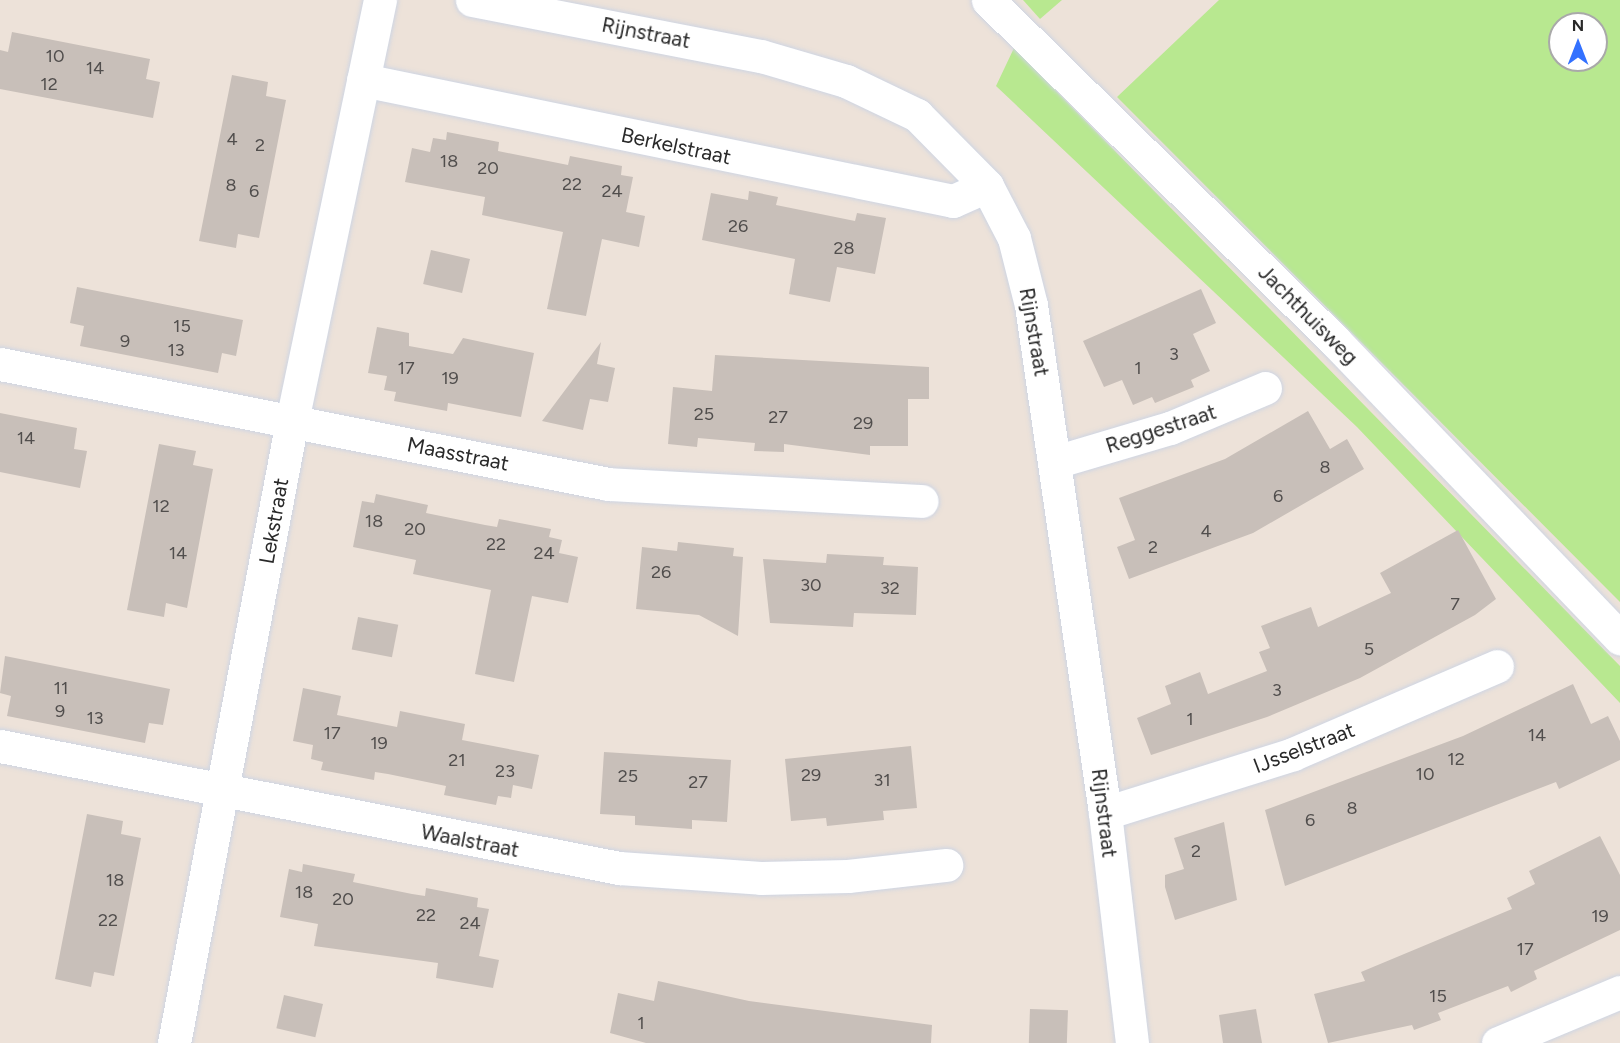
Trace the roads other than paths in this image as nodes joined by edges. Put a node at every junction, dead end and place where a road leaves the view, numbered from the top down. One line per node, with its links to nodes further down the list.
1 (380, 0): 4 (street, Lekstraat)
2 (472, 0): 5 (street, Rijnstraat)
3 (988, 0): 11 (street, Jachthuisweg)
4 (363, 80): 5 (street, Berkelstraat); 8 (street, Lekstraat)
5 (987, 186): 9 (street, Rijnstraat)
6 (0, 364): 8 (street, Maasstraat)
7 (1265, 388): 9 (street, Reggestraat)
8 (292, 421): 10 (street, Maasstraat); 14 (street, Lekstraat)
9 (1055, 462): 15 (street, Rijnstraat)
10 (922, 501)
11 (1620, 638)
12 (1497, 666): 15 (street, IJsselstraat)
13 (0, 746): 14 (street, Waalstraat)
14 (222, 792): 16 (street, Waalstraat); 18 (street, Lekstraat)
15 (1105, 813): 19 (street, Rijnstraat)
16 (946, 865)
17 (1620, 992): 20 (street)
18 (174, 1043)
19 (1132, 1043)
20 (1498, 1043)

